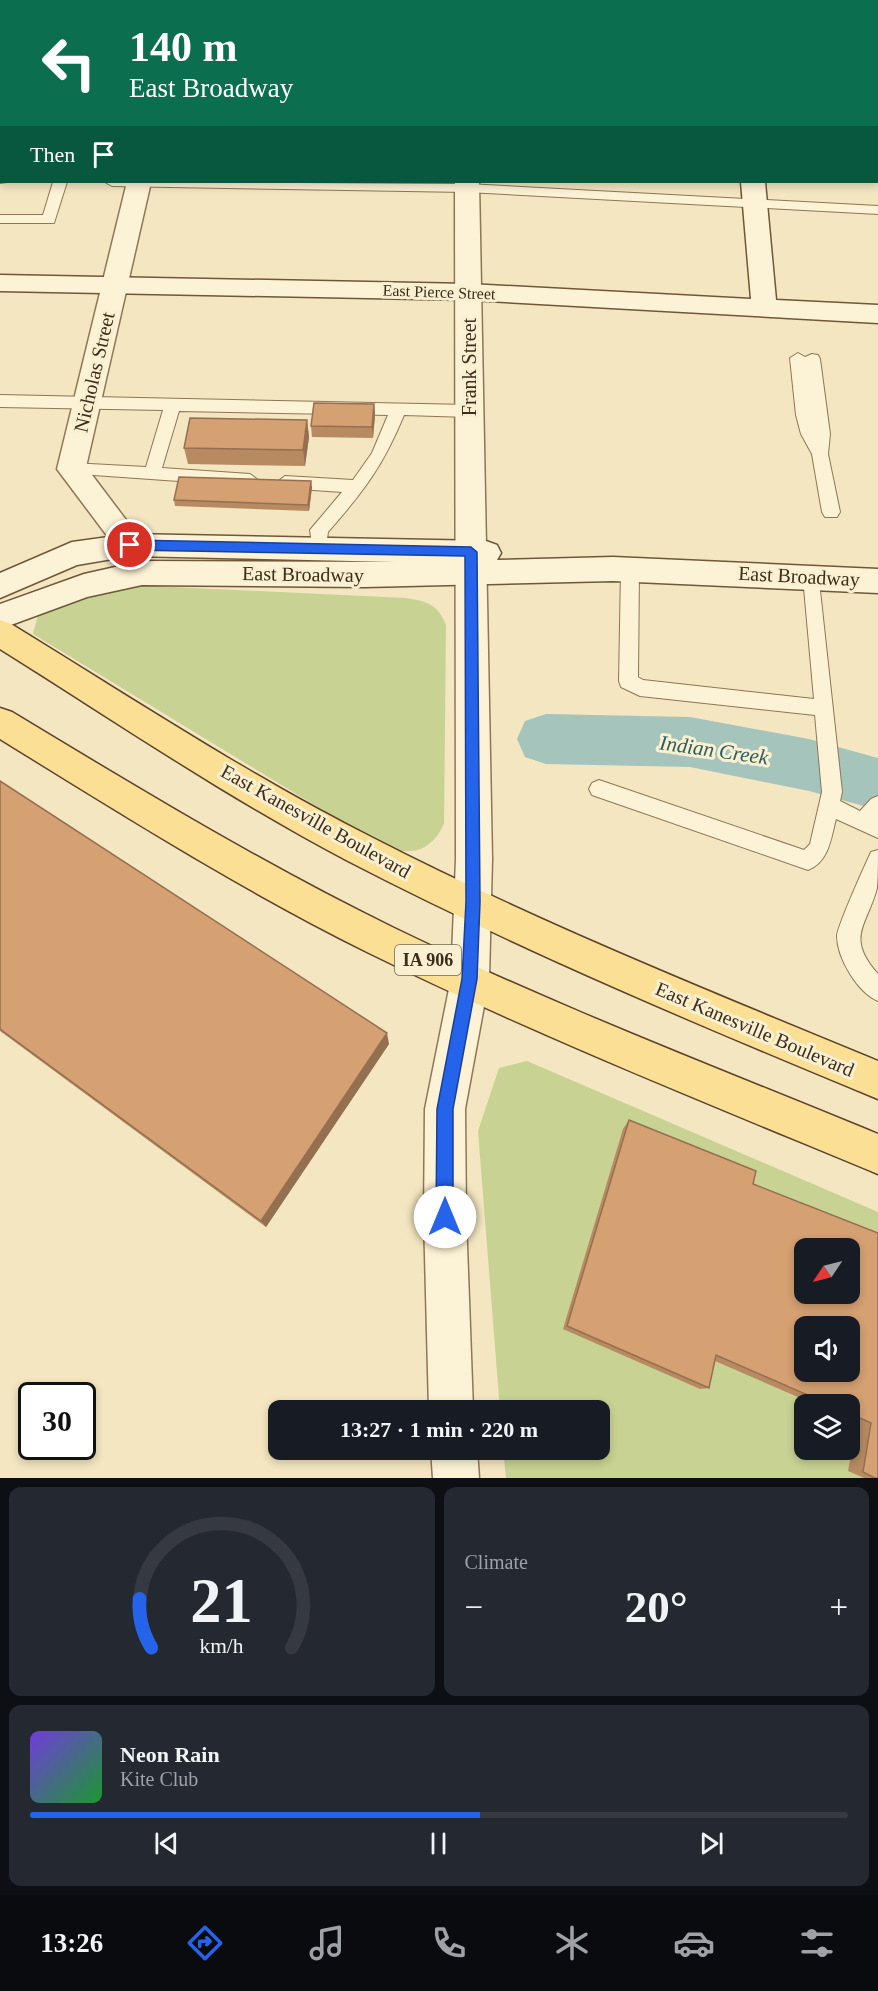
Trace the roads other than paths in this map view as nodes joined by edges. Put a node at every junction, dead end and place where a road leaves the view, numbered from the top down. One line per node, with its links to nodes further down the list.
1 (411, 0): 2 (lane)
2 (417, 0)
3 (60, 183): 9 (lane)
4 (139, 183): 11 (main road, Nicholas Street)
5 (248, 183): 6 (lane)
6 (467, 185): 7 (lane); 12 (main road, Frank Street)
7 (753, 192): 8 (lane); 13 (main road)
8 (878, 210)
9 (0, 219)
10 (0, 283): 11 (main road, East Pierce Street)
11 (114, 285): 12 (main road, East Pierce Street); 17 (main road, Nicholas Street)
12 (469, 292): 13 (main road, East Pierce Street); 20 (main road, Frank Street)
13 (764, 307): 14 (main road, East Pierce Street)
14 (878, 314)
15 (805, 359): 24 (lane)
16 (0, 401): 17 (lane)
17 (87, 402): 18 (lane); 21 (main road, Nicholas Street)
18 (173, 404): 19 (lane); 22 (lane)
19 (399, 409): 20 (lane); 23 (lane)
20 (469, 411): 27 (main road, Frank Street)
21 (71, 469): 22 (lane); 25 (main road)
22 (152, 474): 23 (lane)
23 (357, 487): 26 (lane)
24 (831, 512)
25 (130, 545): 26 (main road, East Broadway); 31 (main road, East Broadway)
26 (319, 548): 27 (main road, East Broadway)
27 (471, 563): 28 (main road, East Broadway); 32 (main road, East Broadway); 41 (main road, Frank Street)
28 (621, 569): 29 (main road, East Broadway); 34 (lane)
29 (812, 577): 30 (main road, East Broadway); 34 (lane)
30 (878, 581)
31 (0, 586)
32 (0, 616)
33 (0, 633): 41 (main road, East Kanesville Boulevard)
34 (824, 708): 37 (lane)
35 (0, 722): 42 (main road, IA 906)
36 (599, 789): 37 (lane)
37 (830, 799): 39 (lane)
38 (878, 805): 39 (lane)
39 (871, 826)
40 (878, 859): 43 (lane)
41 (473, 902): 42 (main road, Frank Street); 44 (main road, East Kanesville Boulevard)
42 (470, 979): 45 (main road, IA 906); 46 (main road, Frank Street)
43 (878, 990)
44 (878, 1080)
45 (878, 1154)
46 (451, 1400)
47 (455, 1460): 48 (main road)
48 (456, 1478)

